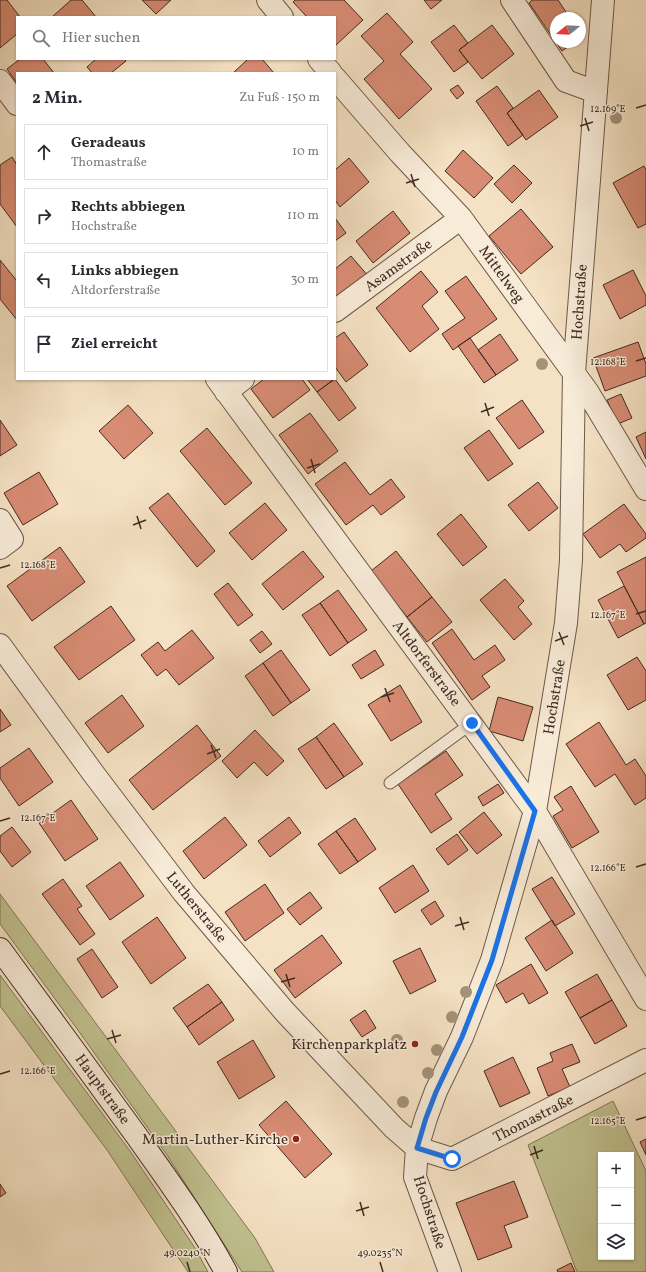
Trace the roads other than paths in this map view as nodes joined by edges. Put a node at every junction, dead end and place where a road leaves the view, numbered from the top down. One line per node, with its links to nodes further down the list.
1 (268, 0): 4 (street)
2 (512, 0): 9 (street)
3 (604, 0): 9 (street, Hochstraße)
4 (281, 16)
5 (320, 60): 6 (street)
6 (330, 72)
7 (336, 79): 11 (street, Mittelweg)
8 (0, 81): 10 (street)
9 (596, 92): 13 (street, Hochstraße)
10 (16, 103)
11 (462, 218): 12 (street, Asamstraße); 13 (street, Mittelweg)
12 (336, 310)
13 (574, 373): 16 (street, Mittelweg); 22 (street, Hochstraße)
14 (240, 380): 15 (street)
15 (222, 385): 20 (street, Altdorferstraße)
16 (646, 489)
17 (0, 520): 18 (street)
18 (0, 548)
19 (0, 645): 26 (street, Lutherstraße)
20 (472, 723): 21 (lane); 22 (street, Altdorferstraße)
21 (390, 783)
22 (535, 811): 24 (street, Altdorferstraße); 26 (street, Hochstraße)
23 (0, 949): 27 (street, Hauptstraße)
24 (646, 999)
25 (646, 1060): 26 (street, Thomastraße)
26 (417, 1148): 28 (street, Hochstraße)
27 (226, 1272)
28 (450, 1272)

